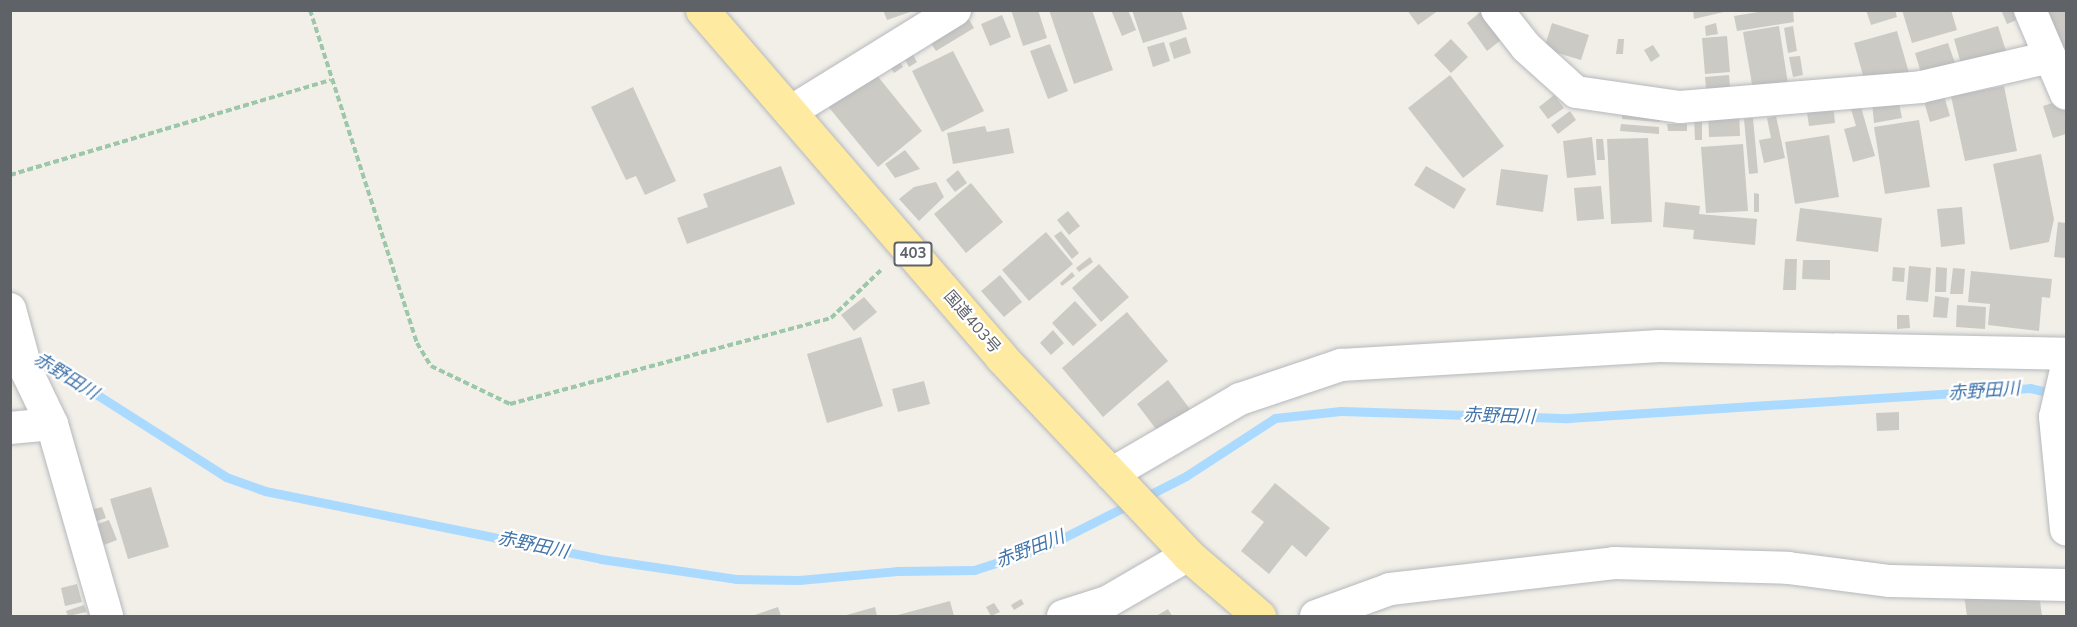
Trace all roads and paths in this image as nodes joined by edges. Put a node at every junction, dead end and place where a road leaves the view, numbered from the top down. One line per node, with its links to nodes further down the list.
1 (310, 10): 7 (path)
2 (702, 10): 9 (highway, 国道403号 / 403)
3 (955, 10): 9 (street)
4 (1497, 10): 6 (street)
5 (2030, 10): 6 (street)
6 (2050, 57): 8 (street)
7 (330, 80): 10 (path); 11 (path)
8 (2067, 94)
9 (790, 112): 16 (highway, 国道403号 / 403)
10 (10, 175)
11 (880, 270)
12 (10, 309): 14 (street)
13 (2066, 368): 16 (street); 17 (street)
14 (52, 424): 15 (street); 20 (street)
15 (10, 428)
16 (1119, 483): 18 (highway, 国道403号 / 403)
17 (2067, 529)
18 (1188, 555): 21 (street); 22 (highway, 国道403号 / 403)
19 (2067, 585): 23 (street)
20 (106, 616)
21 (1063, 616)
22 (1259, 616)
23 (1316, 616)

